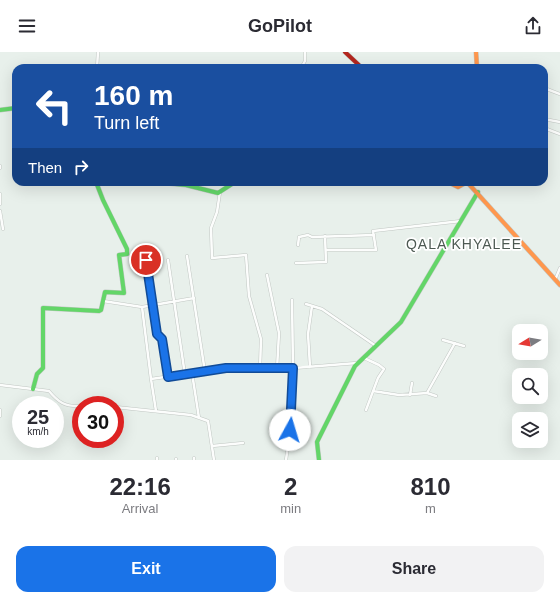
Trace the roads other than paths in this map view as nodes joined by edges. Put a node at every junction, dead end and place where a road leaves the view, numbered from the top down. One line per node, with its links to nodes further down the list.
1 (98, 52): 5 (street)
2 (305, 52): 6 (street)
3 (345, 52): 7 (street)
4 (476, 52): 8 (street)
5 (97, 64)
6 (303, 64)
7 (358, 64)
8 (477, 64)
9 (548, 90): 10 (street)
10 (560, 94)
11 (12, 108): 12 (street)
12 (0, 110)
13 (548, 120): 14 (street)
14 (560, 122)
15 (548, 130): 16 (street)
16 (560, 134)
17 (97, 186): 42 (street)
18 (190, 186): 21 (street)
19 (229, 186): 21 (street)
20 (472, 186): 22 (street)
21 (220, 192): 55 (street)
22 (478, 192): 26 (street); 38 (street)
23 (0, 194): 24 (street)
24 (0, 204)
25 (0, 211): 27 (street)
26 (460, 221): 29 (street); 50 (street)
27 (3, 229)
28 (325, 236): 29 (street); 30 (street); 31 (street)
29 (374, 236): 31 (street)
30 (298, 245)
31 (326, 250): 35 (street)
32 (188, 256): 40 (street)
33 (146, 260): 45 (street)
34 (168, 260): 43 (street)
35 (296, 263)
36 (560, 268): 38 (street)
37 (267, 275): 57 (street)
38 (555, 280): 39 (street)
39 (560, 285)
40 (194, 298): 43 (street); 58 (street)
41 (292, 300): 56 (street)
42 (103, 301): 47 (street); 65 (street)
43 (173, 302): 45 (street); 60 (street)
44 (306, 304): 46 (street)
45 (152, 305): 47 (street); 61 (street)
46 (312, 306): 50 (street); 54 (street)
47 (142, 307): 62 (street)
48 (443, 340): 49 (street)
49 (455, 344): 51 (street); 67 (street)
50 (376, 346): 52 (street)
51 (464, 346)
52 (363, 358): 53 (street); 66 (street)
53 (358, 363): 54 (street); 81 (street)
54 (310, 367): 56 (street)
55 (260, 368): 57 (street); 58 (street)
56 (293, 368): 57 (street); 80 (street)
57 (277, 369)
58 (204, 372): 59 (street)
59 (192, 373): 60 (street); 76 (street)
60 (185, 375): 61 (street)
61 (168, 377): 62 (street)
62 (151, 379): 74 (street)
63 (412, 383): 68 (street)
64 (0, 385): 65 (street)
65 (33, 389): 70 (street)
66 (373, 391): 68 (street); 73 (street)
67 (427, 393): 68 (street); 69 (street)
68 (410, 394)
69 (436, 396)
70 (72, 406)
71 (124, 408): 74 (street)
72 (0, 410): 75 (street)
73 (366, 410)
74 (156, 411): 76 (street)
75 (0, 416)
76 (199, 418): 78 (street)
77 (243, 443): 78 (street)
78 (212, 446): 79 (street)
79 (214, 460)
80 (286, 460)
81 (319, 460)

